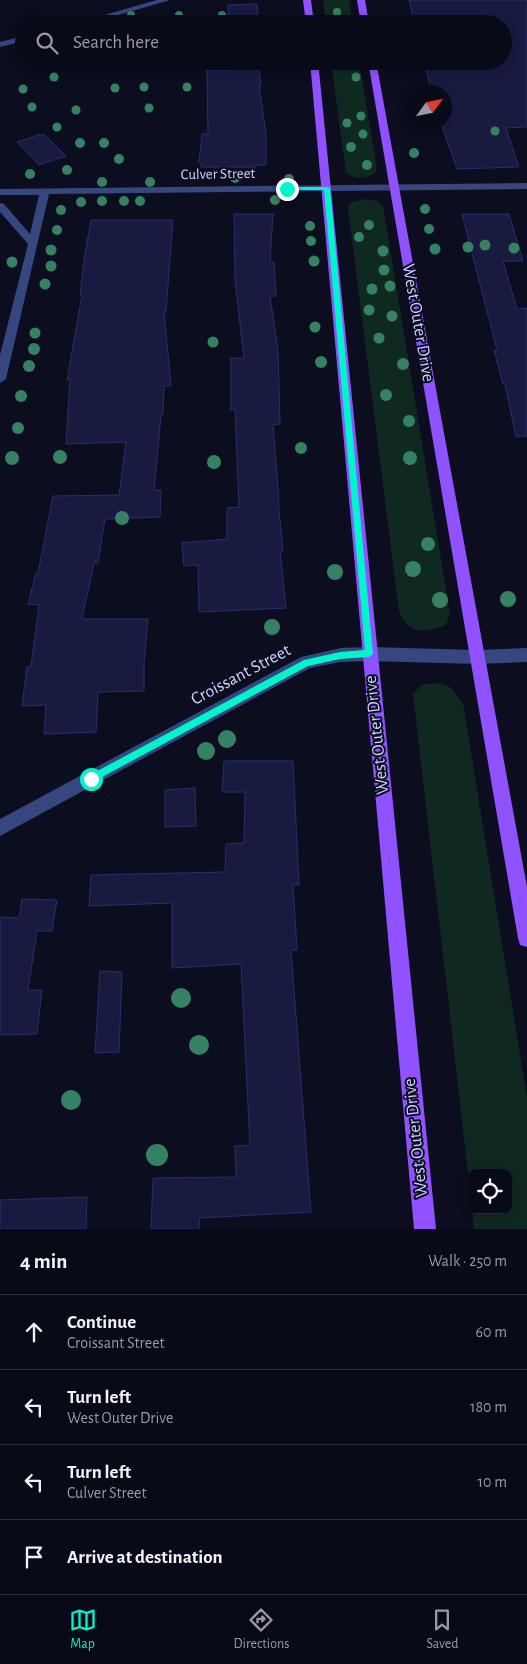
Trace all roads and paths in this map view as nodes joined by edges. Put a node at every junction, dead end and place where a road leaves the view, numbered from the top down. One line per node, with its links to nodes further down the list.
1 (166, 0): 4 (street)
2 (308, 0): 5 (main road)
3 (361, 0): 6 (main road)
4 (110, 15)
5 (309, 15)
6 (364, 15)
7 (15, 41): 8 (street)
8 (0, 45)
9 (315, 70): 13 (main road, West Outer Drive)
10 (374, 70): 12 (main road, West Outer Drive)
11 (527, 186): 12 (street, Culver Street)
12 (394, 187): 13 (street, Culver Street); 21 (main road, West Outer Drive)
13 (327, 188): 15 (street, Culver Street); 19 (main road, West Outer Drive)
14 (0, 192): 15 (street, Culver Street)
15 (45, 192): 17 (street)
16 (0, 206): 17 (street)
17 (33, 244): 18 (street)
18 (0, 378)
19 (369, 654): 21 (street, Croissant Street); 22 (street, Croissant Street); 24 (main road, West Outer Drive)
20 (527, 655): 21 (street, Croissant Street)
21 (477, 657): 23 (main road, West Outer Drive)
22 (0, 828)
23 (527, 938)
24 (425, 1229)

